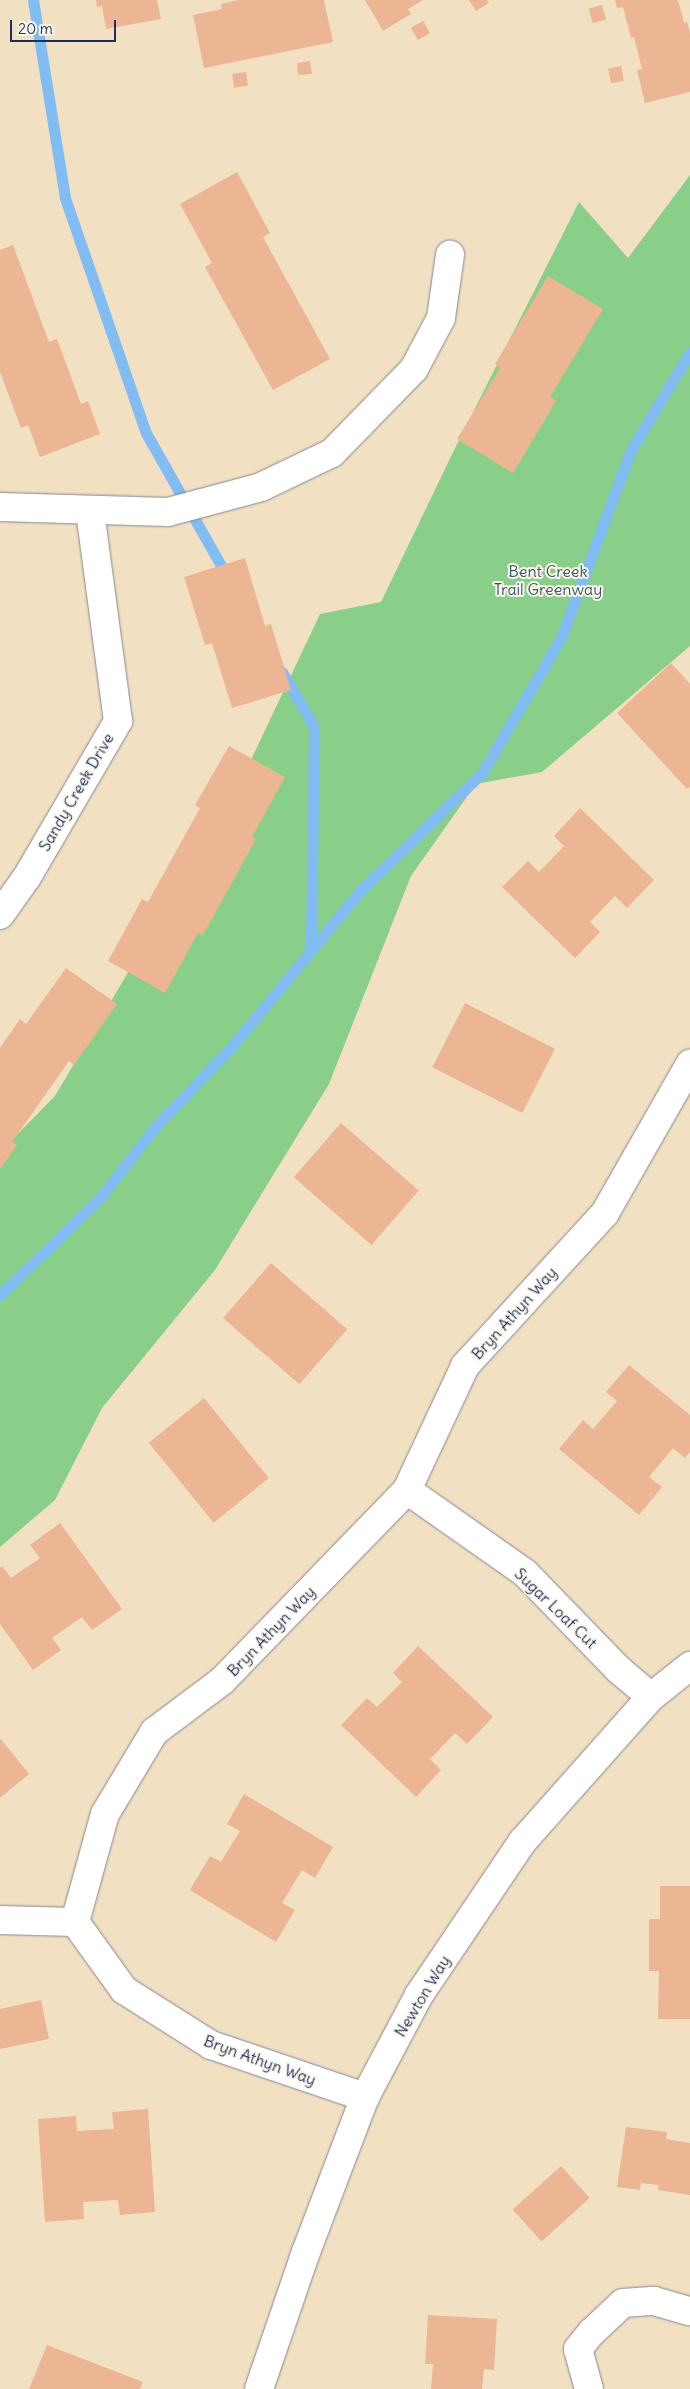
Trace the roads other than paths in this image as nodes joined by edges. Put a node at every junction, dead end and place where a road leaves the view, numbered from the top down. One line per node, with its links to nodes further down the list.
1 (450, 255): 3 (street)
2 (0, 507): 3 (street)
3 (90, 511): 4 (street, Sandy Creek Drive)
4 (0, 915)
5 (690, 1064): 6 (street, Bryn Athyn Way)
6 (407, 1490): 8 (street, Sugar Loaf Cut); 10 (street, Bryn Athyn Way)
7 (690, 1666): 8 (street, Newton Way)
8 (651, 1696): 11 (street, Newton Way)
9 (0, 1920): 10 (street)
10 (75, 1922): 11 (street, Bryn Athyn Way)
11 (365, 2097): 13 (street, Newton Way)
12 (690, 2311): 14 (street)
13 (259, 2389)
14 (589, 2389)

